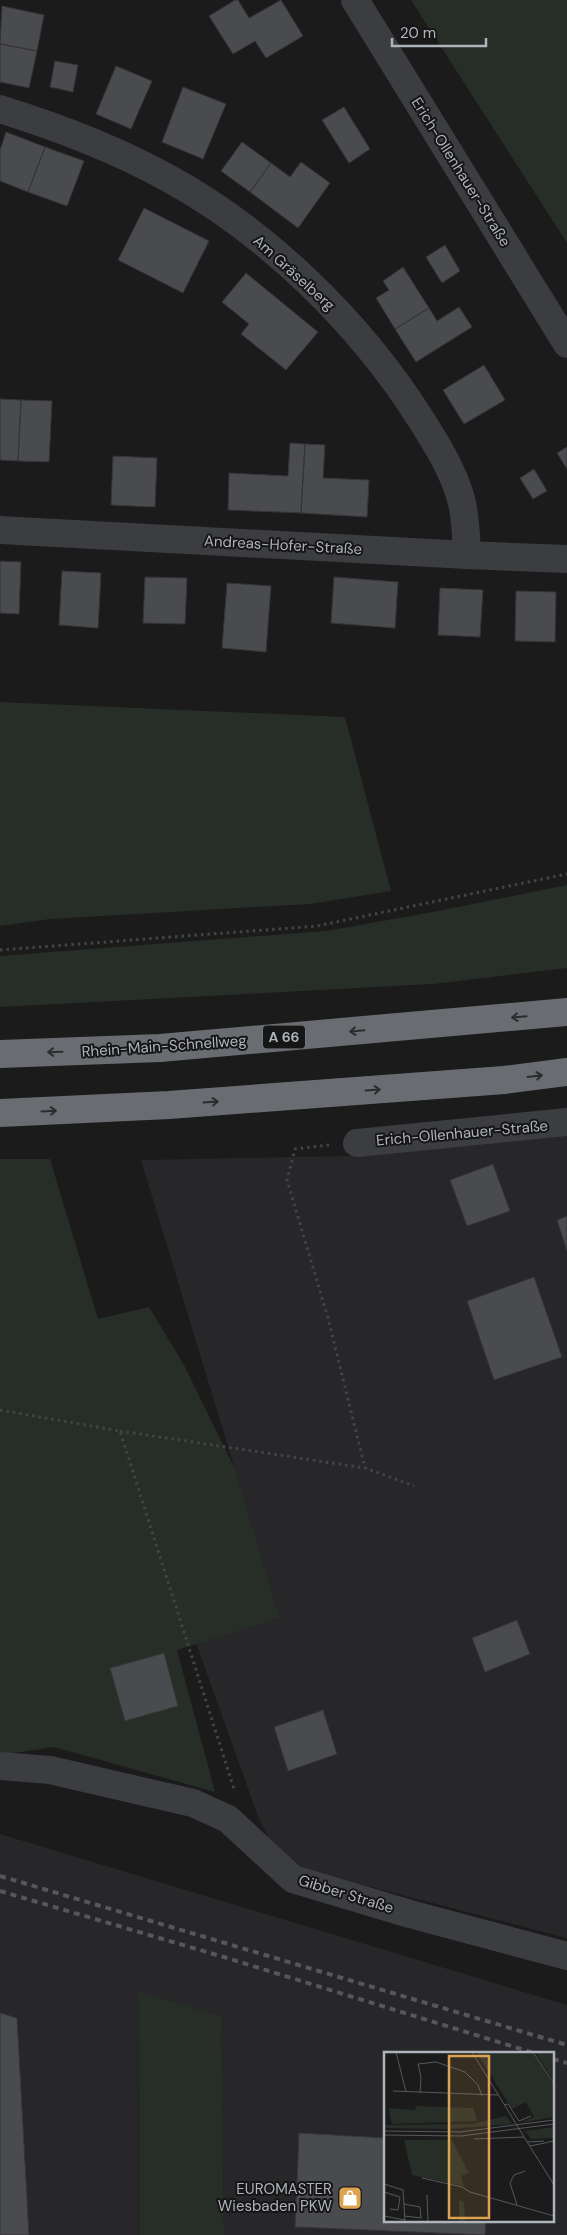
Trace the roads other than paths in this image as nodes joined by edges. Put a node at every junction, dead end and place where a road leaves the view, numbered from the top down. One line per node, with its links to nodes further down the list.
1 (355, 0): 3 (street, Erich-Ollenhauer-Straße)
2 (0, 108): 5 (street, Am Gräselberg)
3 (567, 344)
4 (0, 530): 5 (street, Andreas-Hofer-Straße)
5 (467, 555): 6 (street, Andreas-Hofer-Straße)
6 (567, 558)
7 (567, 1012): 8 (highway, Rhein-Main-Schnellweg / A 66, one-way to 8)
8 (0, 1054)
9 (567, 1072): 10 (highway, one-way to 9)
10 (0, 1113)
11 (567, 1122): 12 (street, Erich-Ollenhauer-Straße)
12 (357, 1143)
13 (0, 1766): 14 (street, Gibber Straße)
14 (567, 1956)

